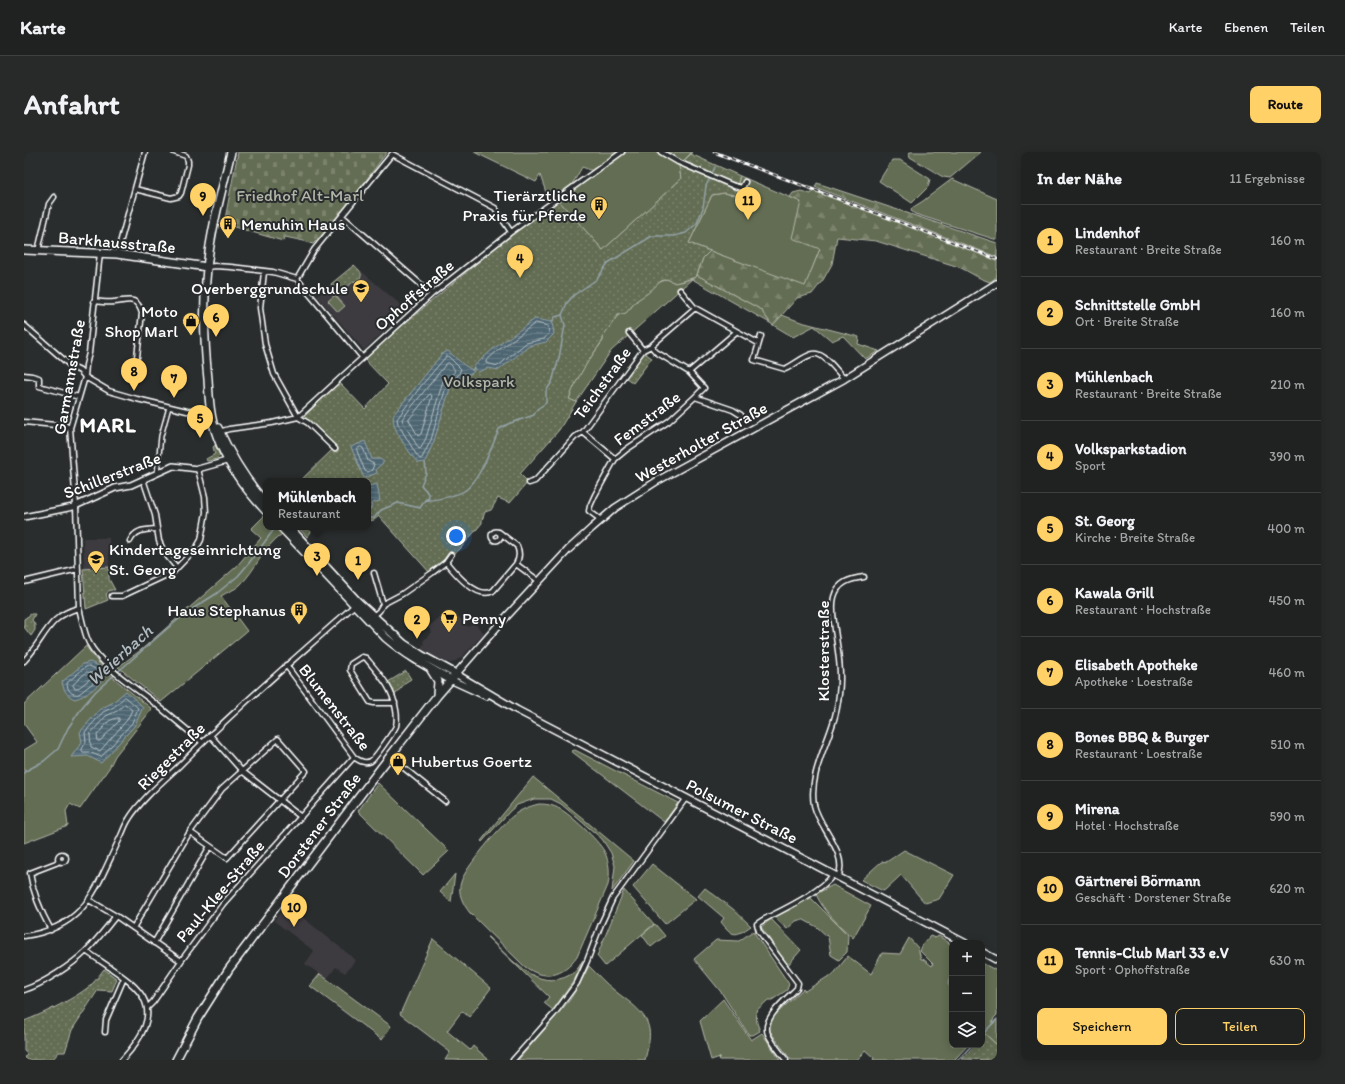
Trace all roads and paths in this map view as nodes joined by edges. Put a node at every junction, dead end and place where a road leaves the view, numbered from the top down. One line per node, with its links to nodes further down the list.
1 (145, 152): 7 (street)
2 (174, 152): 7 (street)
3 (231, 152): 15 (main road)
4 (622, 152): 10 (street, Ophoffstraße)
5 (661, 152): 6 (street)
6 (745, 182)
7 (135, 189): 14 (street)
8 (54, 197): 12 (street)
9 (342, 216): 10 (street); 17 (street); 20 (street)
10 (511, 232): 20 (street, Ophoffstraße)
11 (24, 250): 12 (main road, Barkhausstraße)
12 (38, 251): 13 (main road, Barkhausstraße)
13 (100, 253): 14 (main road, Barkhausstraße); 21 (street, Garmannstraße)
14 (117, 254): 15 (main road, Barkhausstraße)
15 (207, 267): 16 (street); 39 (main road)
16 (264, 272): 17 (street); 41 (street)
17 (298, 279): 31 (street)
18 (997, 282): 35 (main road, Westerholter Straße)
19 (680, 290): 22 (street)
20 (432, 294): 31 (street, Ophoffstraße)
21 (94, 301): 30 (street); 34 (street, Garmannstraße)
22 (695, 308): 24 (street); 28 (street, Teichstraße)
23 (24, 325): 34 (street)
24 (736, 332): 27 (street); 32 (street)
25 (629, 333): 29 (street, Teichstraße)
26 (761, 336): 27 (street)
27 (758, 343): 35 (street)
28 (651, 346): 29 (street, Teichstraße); 32 (street)
29 (643, 350): 44 (street, Teichstraße)
30 (137, 357)
31 (362, 357): 41 (street, Ophoffstraße)
32 (690, 372): 37 (street, Femstraße)
33 (24, 375): 36 (street)
34 (85, 377): 36 (street, Garmannstraße); 38 (street)
35 (844, 379): 57 (main road, Westerholter Straße)
36 (79, 397): 43 (street, Garmannstraße)
37 (695, 397): 40 (street, Femstraße); 47 (street, Femstraße)
38 (169, 407): 39 (street); 50 (street)
39 (212, 414): 45 (main road)
40 (741, 415)
41 (298, 417): 45 (street); 46 (street)
42 (24, 422): 43 (street)
43 (70, 428): 54 (street, Garmannstraße)
44 (583, 432): 47 (street, Teichstraße); 52 (street, Teichstraße)
45 (218, 433): 48 (main road)
46 (334, 449)
47 (615, 459): 57 (street, Femstraße)
48 (230, 460): 49 (street, Schillerstraße); 53 (main road); 55 (main road)
49 (198, 469): 50 (street, Schillerstraße); 66 (street)
50 (157, 474): 51 (street, Schillerstraße)
51 (143, 480): 54 (street, Schillerstraße); 58 (street)
52 (529, 484)
53 (263, 500)
54 (76, 506): 56 (street, Schillerstraße); 67 (street, Garmannstraße)
55 (263, 508)
56 (24, 517)
57 (601, 520): 70 (main road, Westerholter Straße)
58 (157, 528): 62 (street); 66 (street)
59 (284, 530): 73 (main road)
60 (292, 530): 73 (main road)
61 (499, 532): 65 (street)
62 (130, 541)
63 (451, 555): 64 (street)
64 (446, 562): 65 (street); 74 (street)
65 (516, 564): 70 (street)
66 (177, 568): 72 (street)
67 (78, 570): 71 (street); 75 (street, Garmannstraße)
68 (374, 574): 74 (street)
69 (864, 577): 95 (street, Klosterstraße)
70 (539, 581): 80 (main road, Westerholter Straße)
71 (24, 582)
72 (112, 596)
73 (357, 603): 76 (main road); 78 (street, Riegestraße)
74 (383, 604): 76 (street)
75 (80, 608): 77 (street); 84 (street, Garmannstraße)
76 (371, 618): 79 (main road); 80 (main road)
77 (24, 661)
78 (286, 665): 83 (street, Riegestraße); 86 (street, Blumenstraße)
79 (429, 668): 80 (main road); 81 (main road)
80 (453, 677): 81 (main road, Dorstener Straße); 88 (main road, Polsumer Straße)
81 (437, 696): 85 (main road, Dorstener Straße)
82 (395, 703): 82 (street, Blumenstraße); 86 (street, Blumenstraße)
83 (210, 735): 84 (street, Riegestraße); 87 (street)
84 (202, 742): 96 (street, Riegestraße)
85 (389, 756): 90 (street); 112 (main road, Dorstener Straße)
86 (354, 757): 91 (street, Paul-Klee-Straße)
87 (242, 770): 89 (street); 89 (street); 92 (street)
88 (686, 798): 95 (main road, Polsumer Straße); 113 (street)
89 (278, 800): 91 (street); 93 (street)
90 (445, 801)
91 (301, 817): 106 (street, Paul-Klee-Straße)
92 (190, 832): 93 (street); 98 (street)
93 (210, 846): 102 (street)
94 (59, 861): 99 (street)
95 (836, 876): 101 (main road, Polsumer Straße); 114 (street)
96 (89, 900): 97 (street, Paul-Klee-Straße); 99 (street, Riegestraße)
97 (116, 916): 98 (street, Paul-Klee-Straße); 103 (street)
98 (133, 928): 102 (street, Paul-Klee-Straße)
99 (51, 930): 100 (street, Riegestraße)
100 (24, 936)
101 (958, 940)
102 (154, 943): 106 (street, Paul-Klee-Straße)
103 (86, 951): 107 (street); 108 (street)
104 (985, 954): 105 (main road)
105 (997, 960)
106 (180, 961): 109 (street)
107 (124, 978): 109 (street); 110 (street)
108 (24, 990)
109 (147, 1008): 111 (street)
110 (105, 1032)
111 (122, 1060)
112 (176, 1060)
113 (514, 1060)
114 (786, 1060)

